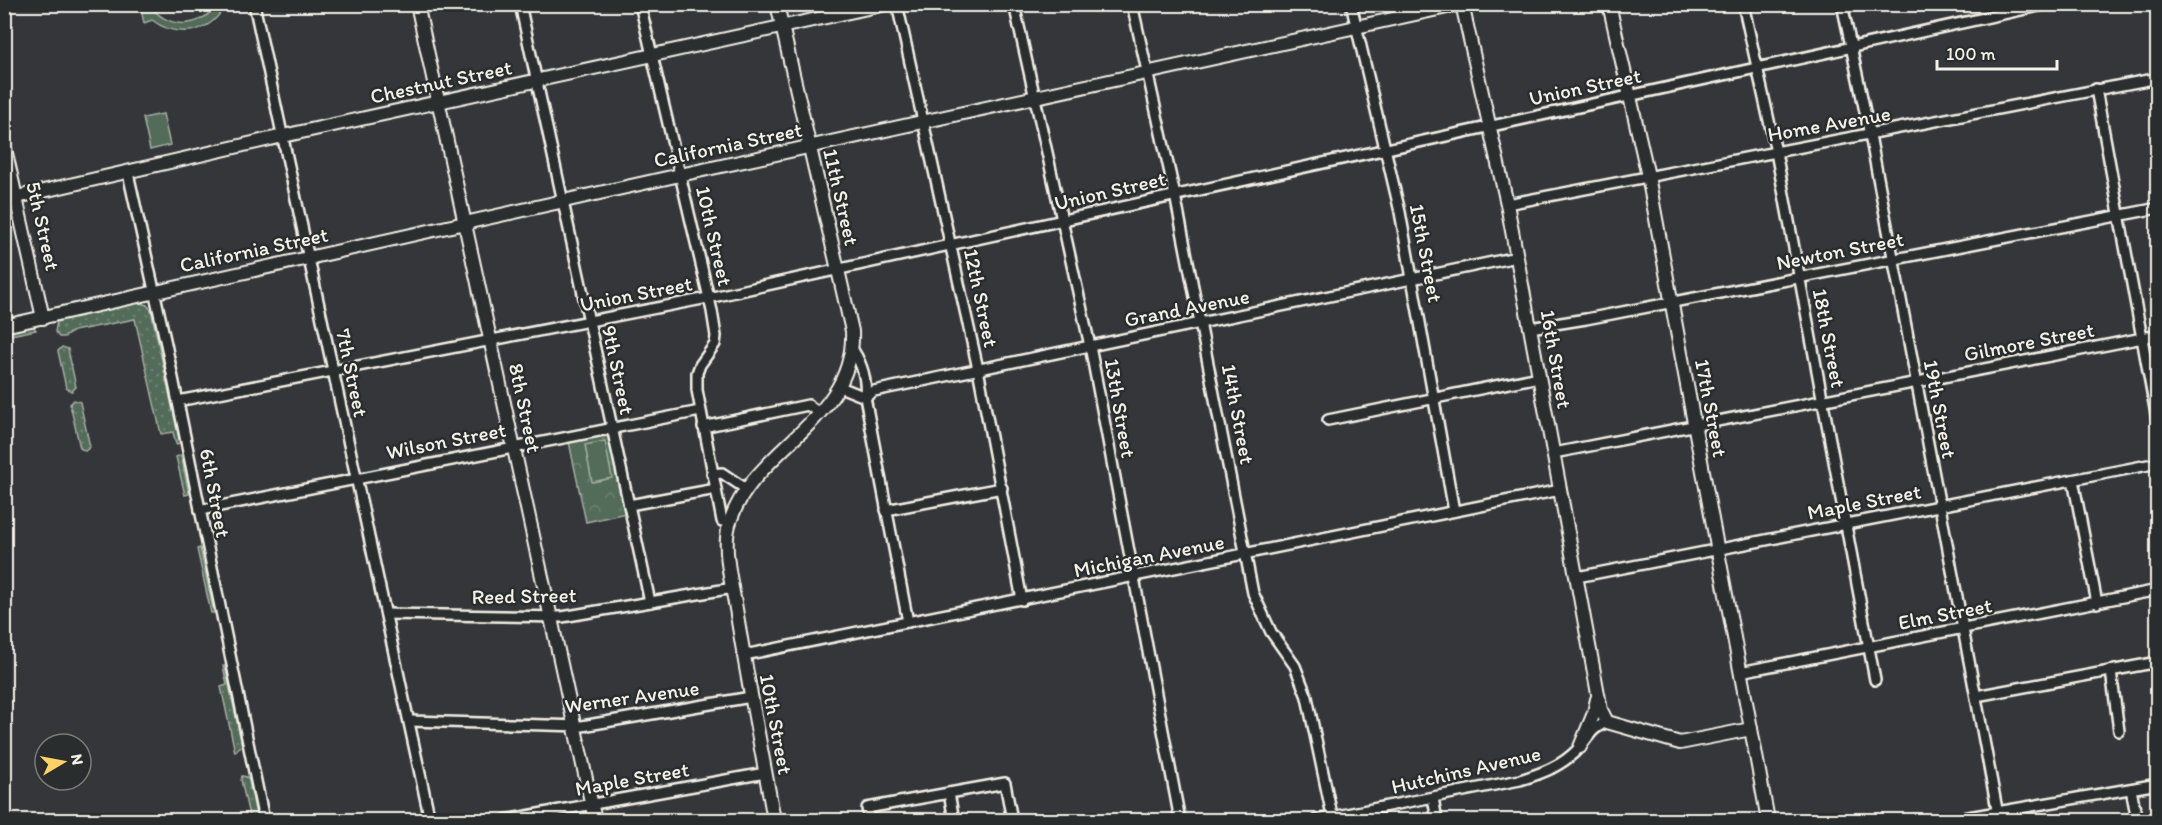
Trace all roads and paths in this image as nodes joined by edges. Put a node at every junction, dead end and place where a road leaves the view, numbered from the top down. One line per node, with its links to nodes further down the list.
1 (417, 4): 27 (street, 8th Street)
2 (520, 4): 23 (street, 9th Street)
3 (640, 4): 19 (street, 10th Street)
4 (777, 4): 17 (street, 11th Street)
5 (886, 4): 17 (street, Chestnut Street)
6 (897, 4): 28 (street, 12th Street)
7 (1014, 4): 26 (street, 13th Street)
8 (1132, 4): 21 (street, 14th Street)
9 (1351, 4): 16 (street, 15th Street)
10 (1461, 4): 16 (street, California Street); 29 (street, 16th Street)
11 (1609, 4): 25 (street, 17th Street)
12 (1743, 4): 20 (street, 18th Street)
13 (1842, 4): 18 (street, 19th Street)
14 (2048, 4): 18 (street, Union Street)
15 (257, 5): 31 (street, 7th Street)
16 (1356, 27): 21 (street, California Street); 34 (street, 15th Street)
17 (783, 28): 19 (street, Chestnut Street); 33 (street, 11th Street)
18 (1851, 47): 20 (street, Union Street); 30 (street, 19th Street)
19 (652, 56): 23 (street, Chestnut Street); 37 (street, 10th Street)
20 (1757, 69): 25 (street, Union Street); 35 (street, 18th Street)
21 (1147, 73): 26 (street, California Street); 39 (street, 14th Street)
22 (2157, 78): 24 (street, Home Avenue)
23 (536, 82): 27 (street, Chestnut Street); 41 (street, 9th Street)
24 (2096, 89): 30 (street, Home Avenue); 44 (street)
25 (1630, 96): 29 (street, Union Street); 38 (street, 17th Street)
26 (1034, 97): 28 (street, California Street); 45 (street, 13th Street)
27 (438, 103): 31 (street, Chestnut Street); 46 (street, 8th Street)
28 (924, 121): 33 (street, California Street); 47 (street, 12th Street)
29 (1490, 126): 34 (street, Union Street); 42 (street, 16th Street)
30 (1870, 135): 35 (street, Home Avenue); 50 (street, 19th Street)
31 (283, 136): 36 (street, Chestnut Street); 49 (street, 7th Street)
32 (4, 144): 40 (street, 5th Street)
33 (810, 147): 37 (street, California Street); 51 (street, 11th Street)
34 (1386, 149): 39 (street, Union Street); 52 (street, 15th Street)
35 (1776, 152): 38 (street, Home Avenue); 53 (street, 18th Street)
36 (128, 173): 40 (street, Chestnut Street); 54 (street, 6th Street)
37 (680, 175): 41 (street, California Street); 55 (street, 10th Street)
38 (1648, 176): 42 (street, Home Avenue); 56 (street, 17th Street)
39 (1175, 195): 45 (street, Union Street); 59 (street, 14th Street)
40 (10, 199): 57 (street, 5th Street)
41 (562, 202): 46 (street, California Street); 58 (street, 9th Street)
42 (1507, 204): 48 (street, 16th Street)
43 (2157, 208): 44 (street, Newton Street)
44 (2118, 215): 50 (street, Newton Street); 64 (street)
45 (1062, 220): 47 (street, Union Street); 65 (street, 13th Street)
46 (465, 224): 49 (street, California Street); 63 (street, 8th Street)
47 (951, 244): 51 (street, Union Street); 67 (street, 12th Street)
48 (1517, 257): 52 (street, Grand Avenue); 61 (street, 16th Street)
49 (309, 258): 54 (street, California Street); 68 (street, 7th Street)
50 (1893, 259): 53 (street, Newton Street); 70 (street, 19th Street)
51 (838, 269): 55 (street, Union Street); 66 (street, 11th Street)
52 (1412, 278): 59 (street, Grand Avenue); 73 (street, 15th Street)
53 (1799, 278): 56 (street, Newton Street); 75 (street, 18th Street)
54 (155, 291): 57 (street, California Street); 74 (street, 6th Street)
55 (708, 298): 58 (street, Union Street); 76 (street, 10th Street)
56 (1672, 302): 61 (street, Newton Street); 79 (street, 17th Street)
57 (43, 318): 60 (street, California Street)
58 (589, 321): 63 (street, Union Street); 82 (street, 9th Street)
59 (1202, 323): 65 (street, Grand Avenue); 101 (street, 14th Street)
60 (4, 326)
61 (1530, 328): 69 (street, 16th Street)
62 (2157, 335): 64 (street, Gilmore Street)
63 (490, 339): 68 (street, Union Street); 83 (street, 8th Street)
64 (2140, 339): 70 (street, Gilmore Street); 80 (street)
65 (1090, 346): 67 (street, Grand Avenue); 102 (street, 13th Street)
66 (853, 350): 71 (street); 72 (street, 11th Street)
67 (978, 369): 72 (street, Grand Avenue); 89 (street, 12th Street)
68 (334, 371): 74 (street, Union Street); 87 (street, 7th Street)
69 (1539, 377): 73 (street); 84 (street, 16th Street)
70 (1917, 382): 75 (street, Gilmore Street); 94 (street, 19th Street)
71 (840, 387): 72 (street); 77 (street)
72 (865, 397): 96 (street, 11th Street)
73 (1434, 398): 78 (street); 97 (street, 15th Street)
74 (178, 401): 95 (street, 6th Street)
75 (1823, 401): 79 (street, Gilmore Street); 99 (street, 18th Street)
76 (700, 411): 81 (street, 10th Street); 82 (street, Wilson Street)
77 (819, 413): 81 (street); 91 (street)
78 (1328, 420)
79 (1695, 425): 84 (street, Gilmore Street); 100 (street, 17th Street)
80 (2157, 425)
81 (703, 427): 86 (street, 10th Street)
82 (612, 428): 83 (street, Wilson Street); 93 (street, 9th Street)
83 (514, 448): 87 (street, Wilson Street); 110 (street, 8th Street)
84 (1554, 453): 92 (street, 16th Street)
85 (2157, 463): 88 (street, Maple Street)
86 (712, 474): 90 (street, 10th Street); 91 (street)
87 (357, 479): 95 (street, Wilson Street); 109 (street, 7th Street)
88 (2073, 480): 94 (street, Maple Street); 108 (street)
89 (1002, 488): 96 (street); 106 (street, 12th Street)
90 (716, 489): 93 (street); 98 (street, 10th Street)
91 (746, 489): 98 (street)
92 (1560, 490): 97 (street, Michigan Avenue); 103 (street, 16th Street)
93 (629, 505): 107 (street, 9th Street)
94 (1940, 506): 99 (street, Maple Street); 112 (street, 19th Street)
95 (200, 510): 136 (street, 6th Street)
96 (886, 510): 111 (street, 11th Street)
97 (1454, 511): 101 (street, Michigan Avenue)
98 (725, 524): 104 (street, 10th Street)
99 (1846, 524): 100 (street, Maple Street); 113 (street, 18th Street)
100 (1718, 549): 103 (street, Maple Street); 117 (street, 17th Street)
101 (1245, 555): 102 (street, Michigan Avenue); 135 (street, 14th Street)
102 (1134, 576): 106 (street, Michigan Avenue); 144 (street, 13th Street)
103 (1577, 577): 119 (street, 16th Street)
104 (733, 588): 107 (street, Reed Street); 114 (street, 10th Street)
105 (2157, 591): 108 (street, Elm Street)
106 (1022, 600): 111 (street, Michigan Avenue)
107 (650, 602): 110 (street, Reed Street)
108 (2097, 603): 112 (street, Elm Street)
109 (386, 614): 110 (street, Reed Street); 122 (street, 7th Street)
110 (550, 616): 124 (street, 8th Street)
111 (908, 622): 114 (street, Michigan Avenue)
112 (1963, 629): 113 (street, Elm Street); 120 (street, 19th Street)
113 (1869, 647): 117 (street, Elm Street); 118 (street, 18th Street)
114 (744, 655): 121 (street, 10th Street)
115 (2157, 662): 116 (street)
116 (2111, 671): 120 (street); 126 (street)
117 (1740, 672): 125 (street, 17th Street)
118 (1875, 680)
119 (1598, 692): 123 (street, 16th Street); 127 (street)
120 (1976, 696): 134 (street, 19th Street)
121 (751, 697): 124 (street, Werner Avenue); 128 (street, 10th Street)
122 (409, 721): 124 (street, Werner Avenue); 137 (street, 7th Street)
123 (1607, 722): 125 (street); 127 (street, Hutchins Avenue)
124 (574, 726): 133 (street, 8th Street)
125 (1751, 729): 147 (street, 17th Street)
126 (2119, 731)
127 (1580, 747): 132 (street, Hutchins Avenue)
128 (765, 773): 133 (street, Maple Street); 140 (street, 10th Street)
129 (2157, 784): 130 (street)
130 (2131, 789): 134 (street); 149 (street)
131 (949, 793): 141 (street); 142 (street); 143 (street)
132 (1433, 798): 135 (street, Hutchins Avenue); 146 (street)
133 (591, 805): 138 (street, Maple Street); 139 (street, 8th Street)
134 (1999, 816): 148 (street)
135 (1332, 819): 145 (street, Hutchins Avenue)
136 (264, 820)
137 (430, 820)
138 (505, 820)
139 (595, 820)
140 (774, 820)
141 (869, 820)
142 (954, 820)
143 (1012, 820)
144 (1180, 820)
145 (1316, 820)
146 (1437, 820)
147 (1768, 820)
148 (1951, 820)
149 (2137, 820)

